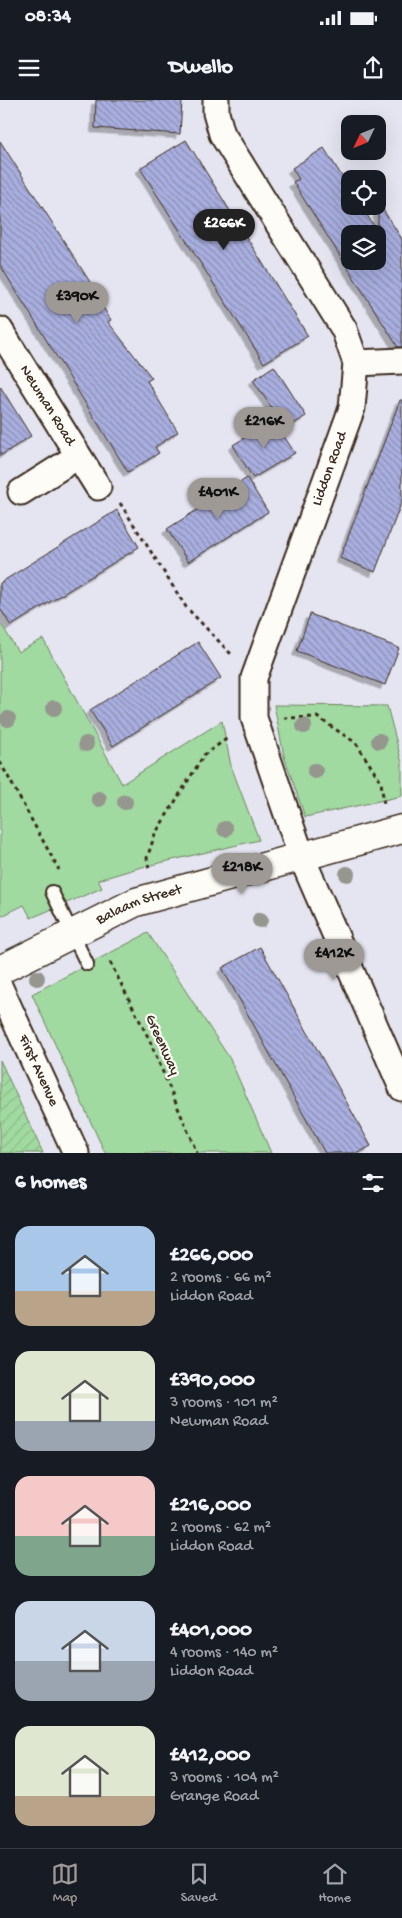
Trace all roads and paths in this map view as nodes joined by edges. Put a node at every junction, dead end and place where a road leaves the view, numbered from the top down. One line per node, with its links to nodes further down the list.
1 (216, 100): 4 (street, Liddon Road)
2 (0, 330): 5 (street, Newman Road)
3 (402, 361): 4 (street)
4 (356, 363): 8 (street, Liddon Road)
5 (78, 456): 6 (street, Newman Road); 7 (street, Newman Road)
6 (98, 487): 8 (path)
7 (21, 492)
8 (254, 678): 9 (street, Liddon Road)
9 (254, 718): 11 (path); 12 (street, Liddon Road); 13 (path)
10 (0, 762): 14 (path)
11 (395, 832): 12 (main road, Balaam Street)
12 (302, 858): 16 (main road, Balaam Street); 21 (street, Liddon Road)
13 (150, 873)
14 (62, 878)
15 (52, 892): 16 (lane)
16 (72, 933): 18 (lane); 19 (main road, Balaam Street)
17 (106, 954): 23 (path, Greenway)
18 (87, 964)
19 (0, 970)
20 (0, 988): 22 (street, First Avenue)
21 (402, 1088)
22 (76, 1153)
23 (197, 1153)

